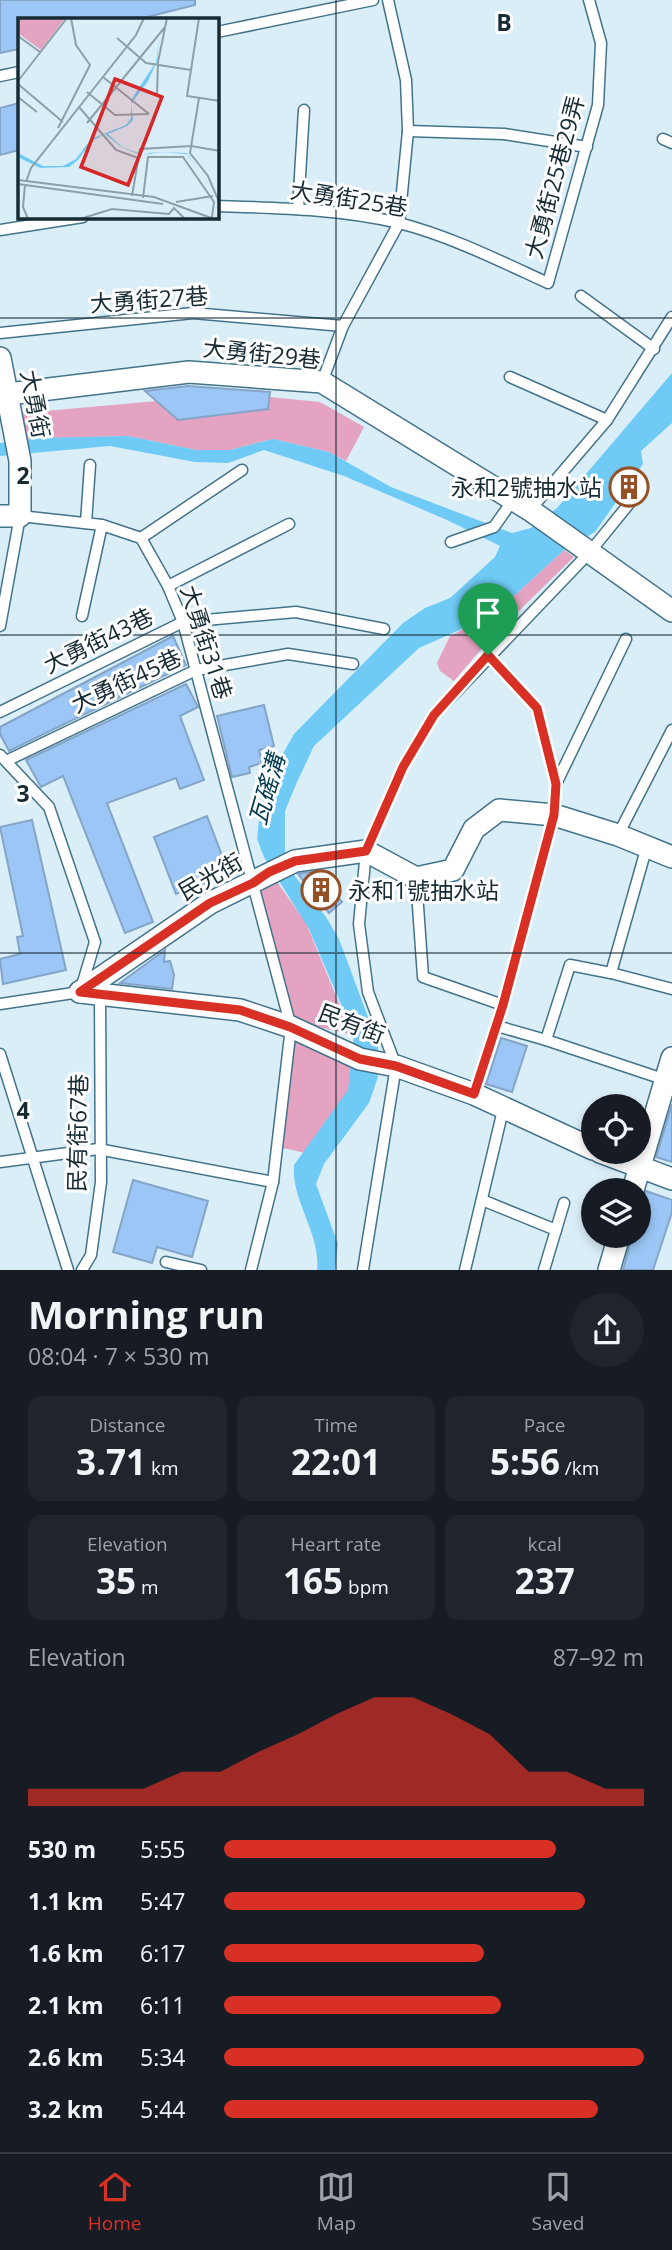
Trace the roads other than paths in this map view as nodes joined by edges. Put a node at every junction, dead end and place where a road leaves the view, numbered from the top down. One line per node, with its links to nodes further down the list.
1 (373, 0): 4 (lane)
2 (388, 0): 8 (lane)
3 (589, 0): 9 (lane, 大勇街25巷29弄)
4 (219, 32)
5 (18, 72): 6 (lane)
6 (0, 76)
7 (304, 110): 11 (lane)
8 (408, 131): 9 (lane); 13 (lane)
9 (587, 148): 15 (lane, 大勇街25巷29弄)
10 (219, 205): 11 (lane, 大勇街25巷)
11 (298, 209): 13 (lane, 大勇街25巷)
12 (70, 219): 14 (lane)
13 (398, 223): 15 (lane, 大勇街25巷); 18 (lane)
14 (0, 230)
15 (548, 283)
16 (581, 296): 20 (lane)
17 (672, 317): 20 (lane)
18 (342, 326): 19 (lane, 大勇街27巷); 23 (lane)
19 (0, 333)
20 (654, 349): 25 (lane)
21 (0, 358): 24 (street, 大勇街)
22 (510, 377): 25 (lane)
23 (322, 382): 24 (street, 大勇街29巷); 29 (street, 大勇街29巷)
24 (4, 395): 30 (street, 大勇街)
25 (607, 420): 29 (lane)
26 (90, 465): 31 (lane)
27 (242, 470): 34 (lane)
28 (637, 494): 36 (lane)
29 (521, 505): 35 (lane); 36 (street, 大勇街29巷)
30 (10, 516): 31 (lane); 41 (lane, 大勇街)
31 (86, 523): 33 (lane)
32 (289, 524): 37 (lane)
33 (102, 525): 34 (lane); 39 (lane)
34 (141, 538): 37 (lane, 大勇街31巷)
35 (451, 542)
36 (589, 553): 38 (street, 大勇街29巷); 44 (lane)
37 (168, 586): 40 (lane, 大勇街31巷)
38 (672, 611)
39 (82, 616)
40 (183, 622): 42 (lane, 大勇街43巷); 46 (lane, 大勇街31巷); 47 (lane, 大勇街43巷)
41 (0, 626)
42 (384, 629)
43 (626, 639): 50 (lane)
44 (488, 655): 50 (lane); 54 (lane)
45 (354, 664): 46 (lane, 大勇街45巷)
46 (196, 670): 49 (lane, 大勇街45巷); 56 (lane, 大勇街31巷)
47 (0, 712)
48 (672, 730): 52 (lane)
49 (3, 758): 60 (lane)
50 (556, 784): 51 (lane)
51 (554, 815): 52 (street); 57 (street); 62 (lane)
52 (618, 835): 53 (street)
53 (647, 846): 55 (street); 58 (lane)
54 (366, 851): 56 (street, 民光街); 57 (street); 68 (lane)
55 (672, 857)
56 (261, 878): 60 (street, 民光街); 64 (lane, 大勇街31巷)
57 (416, 878): 62 (lane)
58 (611, 973): 59 (lane); 65 (lane)
59 (672, 989)
60 (90, 993): 61 (lane); 64 (street, 民有街); 73 (lane, 民有街67巷)
61 (0, 1004)
62 (503, 1005): 63 (lane)
63 (496, 1026): 65 (lane); 70 (lane)
64 (290, 1027): 68 (street, 民有街); 80 (lane)
65 (546, 1040): 69 (lane)
66 (0, 1054): 74 (lane)
67 (672, 1058): 69 (street)
68 (396, 1066): 70 (street, 民有街); 90 (lane)
69 (666, 1080): 77 (street)
70 (474, 1094): 71 (street, 民有街)
71 (503, 1110): 72 (street, 民有街); 81 (lane)
72 (581, 1144)
73 (98, 1149): 74 (lane); 80 (lane); 87 (lane, 民有街67巷)
74 (30, 1157): 75 (lane); 86 (lane)
75 (0, 1162)
76 (628, 1164): 77 (street)
77 (640, 1169): 78 (street); 79 (street)
78 (637, 1178)
79 (672, 1179)
80 (273, 1182): 89 (lane)
81 (482, 1200): 83 (lane); 91 (lane)
82 (564, 1203): 83 (lane)
83 (556, 1230): 92 (lane)
84 (615, 1248): 93 (street)
85 (166, 1262): 88 (lane)
86 (68, 1270)
87 (82, 1270)
88 (201, 1270)
89 (251, 1270)
90 (363, 1270)
91 (466, 1270)
92 (544, 1270)
93 (609, 1270)

